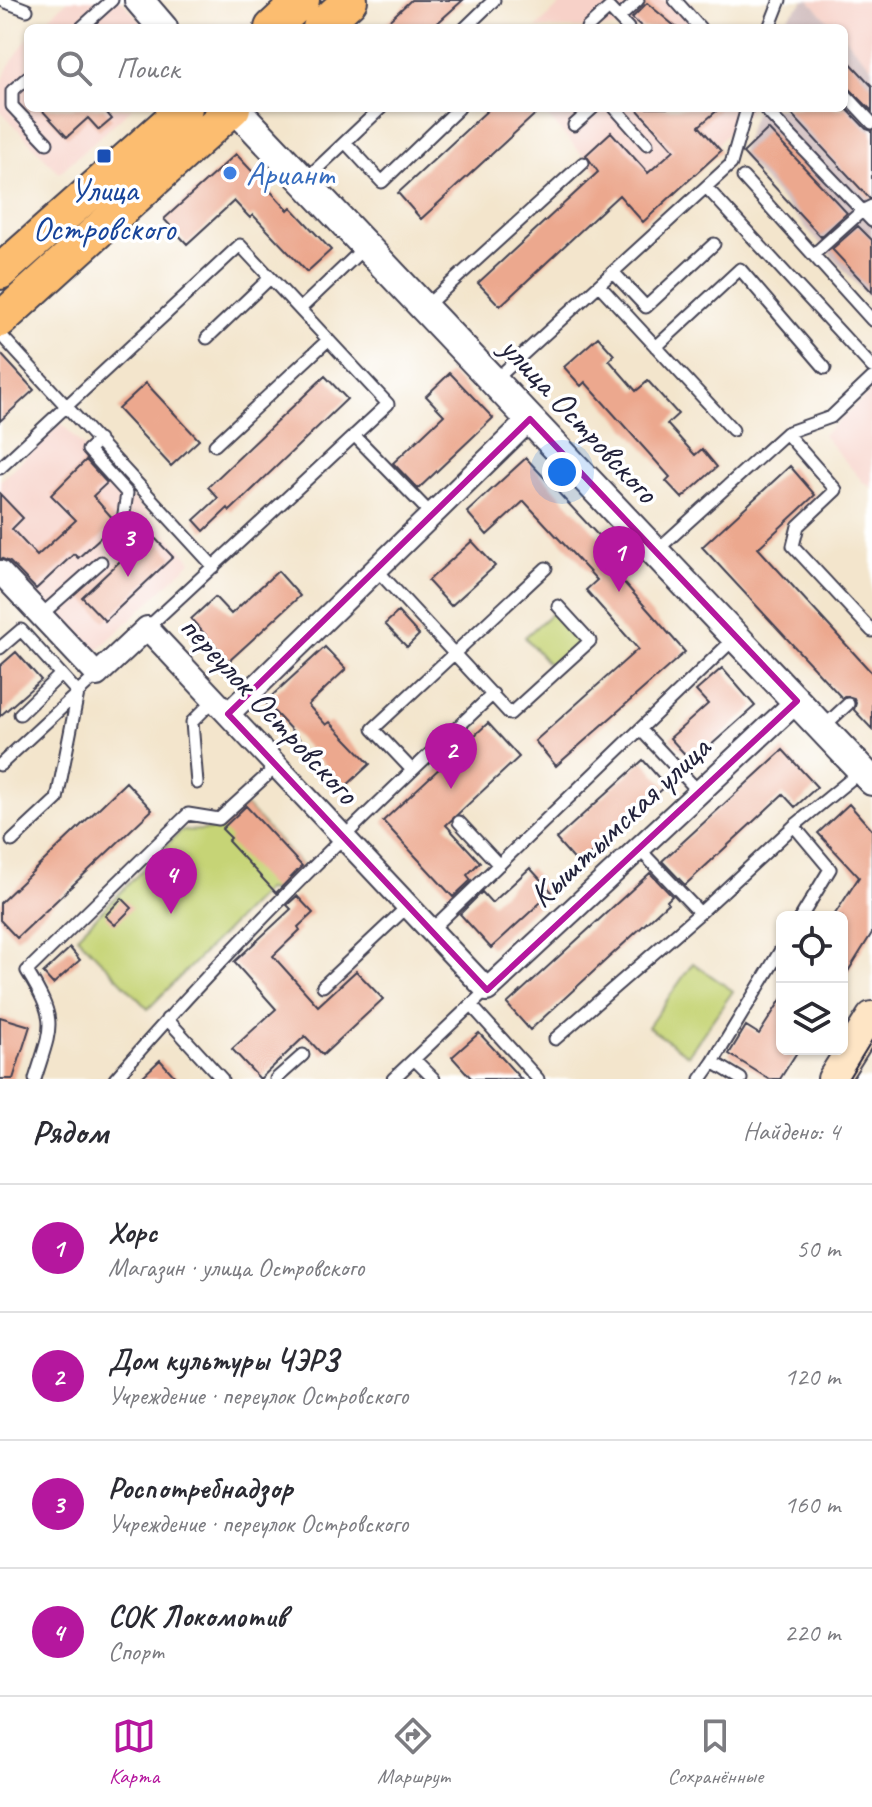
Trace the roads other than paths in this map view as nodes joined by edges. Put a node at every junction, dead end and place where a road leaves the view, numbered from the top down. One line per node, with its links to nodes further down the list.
1 (1, 0): 10 (lane)
2 (112, 0): 12 (lane)
3 (139, 0): 13 (street)
4 (302, 0): 14 (main road)
5 (350, 0): 15 (main road)
6 (494, 0): 16 (lane)
7 (638, 0): 11 (lane)
8 (675, 0): 19 (lane)
9 (780, 0): 20 (lane)
10 (27, 10)
11 (619, 18): 17 (lane); 18 (lane)
12 (85, 24)
13 (160, 24)
14 (276, 24)
15 (324, 24)
16 (469, 24)
17 (591, 24)
18 (624, 24)
19 (696, 24)
20 (771, 24)
21 (24, 80): 35 (lane)
22 (848, 97): 32 (lane)
23 (180, 112): 46 (main road)
24 (230, 112): 52 (main road)
25 (238, 112): 39 (street, улица Островского)
26 (377, 112): 34 (lane)
27 (455, 112): 34 (lane)
28 (589, 112): 33 (lane)
29 (619, 112): 36 (lane)
30 (746, 112): 40 (lane)
31 (768, 112): 41 (lane)
32 (872, 123)
33 (574, 125)
34 (345, 142): 39 (lane)
35 (47, 143)
36 (647, 144)
37 (583, 163): 50 (lane)
38 (743, 177): 45 (lane)
39 (305, 180): 44 (street, улица Островского)
40 (706, 187): 47 (lane); 58 (lane)
41 (867, 208): 42 (lane); 45 (lane)
42 (872, 221)
43 (714, 244): 47 (lane)
44 (367, 245): 50 (street, улица Островского); 51 (lane)
45 (813, 255): 53 (lane)
46 (0, 272)
47 (613, 272): 49 (lane)
48 (270, 278): 51 (lane); 55 (lane); 62 (lane)
49 (599, 285): 57 (lane); 61 (lane)
50 (425, 307): 61 (street, улица Островского)
51 (300, 309): 56 (lane)
52 (0, 320)
53 (872, 320)
54 (0, 334): 62 (lane)
55 (207, 338)
56 (328, 340): 66 (lane); 68 (lane)
57 (656, 347): 59 (lane); 64 (lane)
58 (872, 367)
59 (825, 368)
60 (872, 378): 65 (lane)
61 (494, 381): 63 (street, улица Островского)
62 (68, 406): 67 (lane); 69 (lane)
63 (530, 419): 70 (street); 72 (street, улица Островского)
64 (733, 430)
65 (786, 433): 72 (lane); 81 (lane)
66 (354, 435): 70 (lane); 74 (lane)
67 (99, 440): 71 (lane); 74 (lane)
68 (215, 445)
69 (0, 468)
70 (432, 515): 76 (street)
71 (122, 527)
72 (655, 551): 82 (street, улица Островского)
73 (101, 562): 79 (lane)
74 (214, 567): 80 (lane)
75 (546, 568): 84 (lane)
76 (376, 569): 84 (lane); 91 (street)
77 (0, 572): 79 (street)
78 (558, 606): 88 (lane)
79 (40, 616): 86 (street)
80 (147, 628): 86 (street, переулок Островского); 91 (street, переулок Островского)
81 (872, 631)
82 (736, 637): 89 (street, улица Островского); 94 (lane)
83 (0, 648): 85 (lane)
84 (455, 652): 88 (lane); 97 (lane)
85 (61, 674): 87 (lane); 92 (lane)
86 (97, 675): 87 (lane)
87 (78, 693): 95 (lane); 104 (lane)
88 (493, 694): 97 (lane)
89 (797, 701): 93 (street, улица Островского); 100 (street, Кыштымская улица)
90 (848, 704): 93 (lane)
91 (221, 707): 96 (street, переулок Островского); 99 (lane)
92 (20, 714)
93 (822, 728): 98 (street, улица Островского)
94 (640, 729): 100 (lane); 106 (lane)
95 (0, 765)
96 (277, 766): 103 (street, переулок Островского); 120 (lane)
97 (412, 770): 103 (lane)
98 (867, 776): 102 (lane)
99 (197, 783)
100 (699, 792): 105 (street, Кыштымская улица)
101 (459, 822): 106 (lane)
102 (794, 826): 108 (lane); 109 (lane)
103 (343, 836): 107 (street, переулок Островского); 115 (lane)
104 (12, 841)
105 (639, 849): 109 (lane); 113 (street, Кыштымская улица)
106 (499, 865): 110 (lane)
107 (408, 906): 110 (street, переулок Островского); 112 (lane)
108 (805, 911)
109 (700, 913): 116 (lane)
110 (431, 930): 113 (street, переулок Островского)
111 (776, 958): 119 (lane)
112 (323, 986)
113 (479, 997): 118 (lane); 126 (lane)
114 (872, 1017): 129 (main road)
115 (167, 1019): 121 (lane); 122 (lane)
116 (555, 1039)
117 (303, 1055): 123 (lane)
118 (414, 1059): 124 (lane); 125 (lane)
119 (713, 1062): 127 (lane); 128 (lane)
120 (35, 1079)
121 (115, 1079)
122 (222, 1079)
123 (276, 1079)
124 (393, 1079)
125 (434, 1079)
126 (538, 1079)
127 (701, 1079)
128 (741, 1079)
129 (833, 1079)

